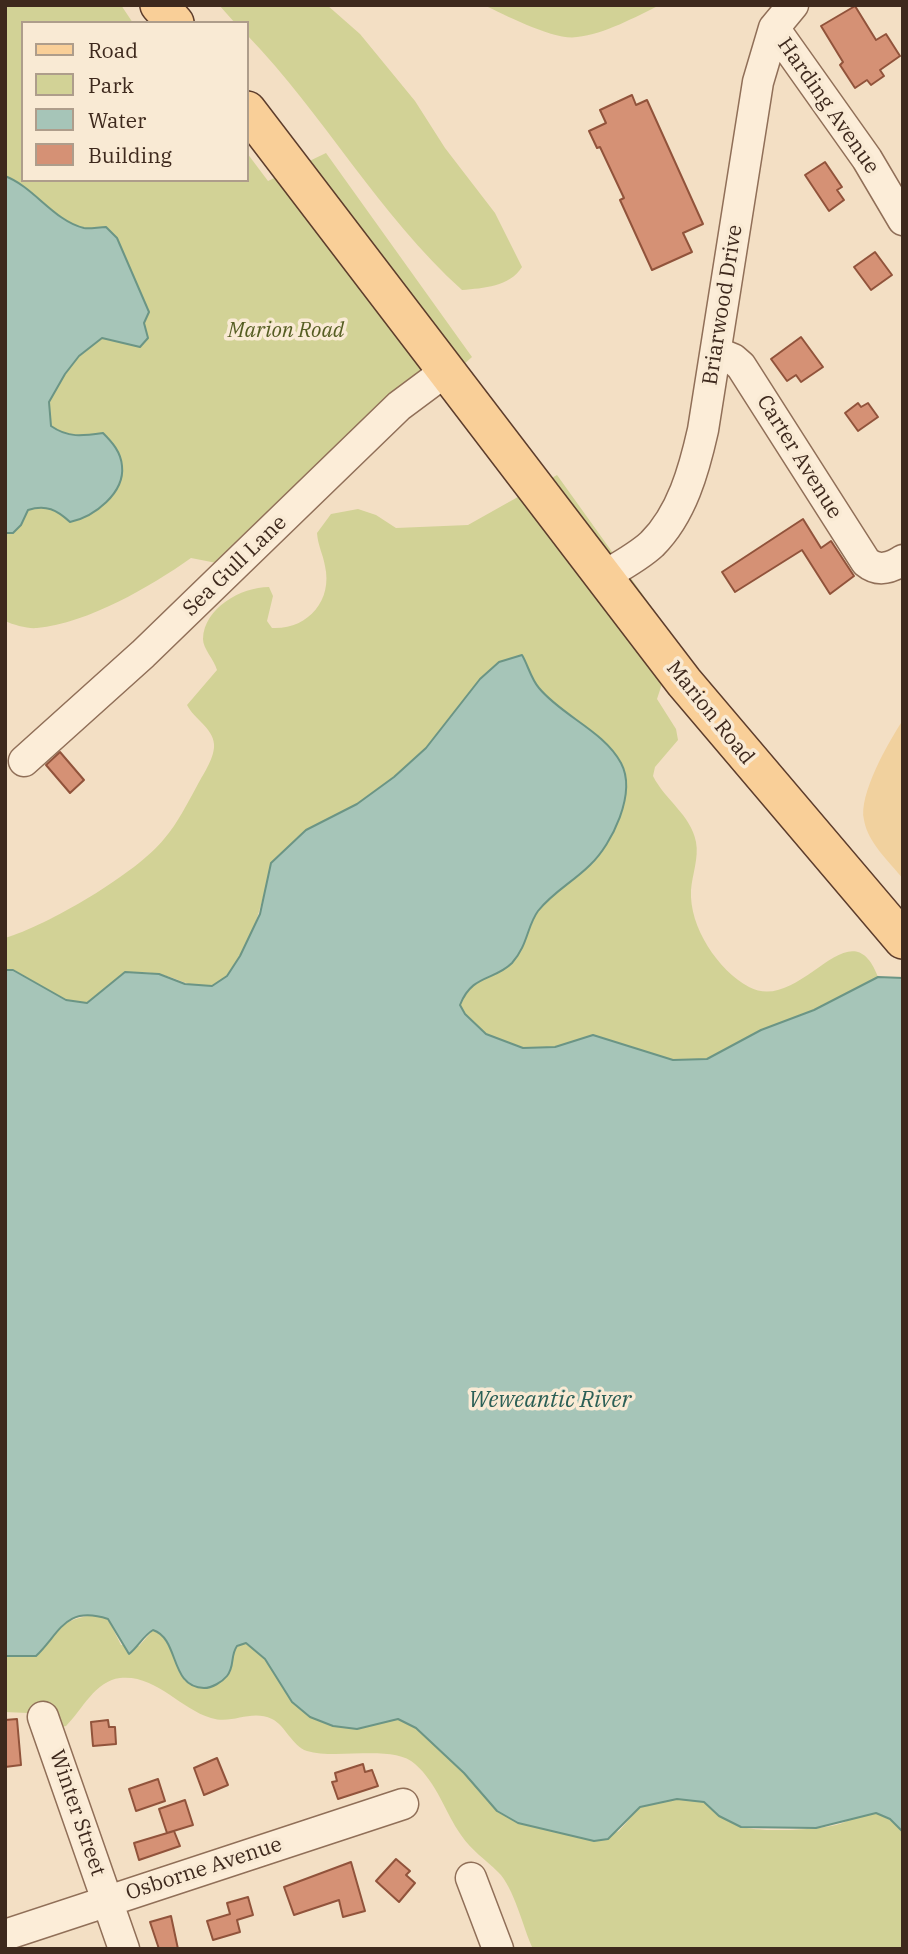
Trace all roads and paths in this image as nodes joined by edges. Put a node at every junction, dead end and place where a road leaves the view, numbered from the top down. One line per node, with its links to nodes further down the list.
1 (159, 5): 3 (main road)
2 (793, 5): 4 (street, Briarwood Drive)
3 (173, 21)
4 (774, 28): 6 (street, Harding Avenue); 7 (street, Briarwood Drive)
5 (248, 111): 8 (main road, Marion Road)
6 (903, 220)
7 (716, 352): 9 (street, Carter Avenue); 10 (street, Briarwood Drive)
8 (446, 371): 10 (main road, Marion Road); 11 (street, Sea Gull Lane)
9 (890, 564)
10 (602, 577): 12 (main road, Marion Road)
11 (24, 761)
12 (903, 940)
13 (43, 1717): 16 (street, Winter Street)
14 (403, 1804): 16 (street, Osborne Avenue)
15 (471, 1878): 19 (street)
16 (108, 1901): 17 (street, Osborne Avenue); 18 (street, Winter Street)
17 (5, 1935)
18 (124, 1949)
19 (498, 1949)

